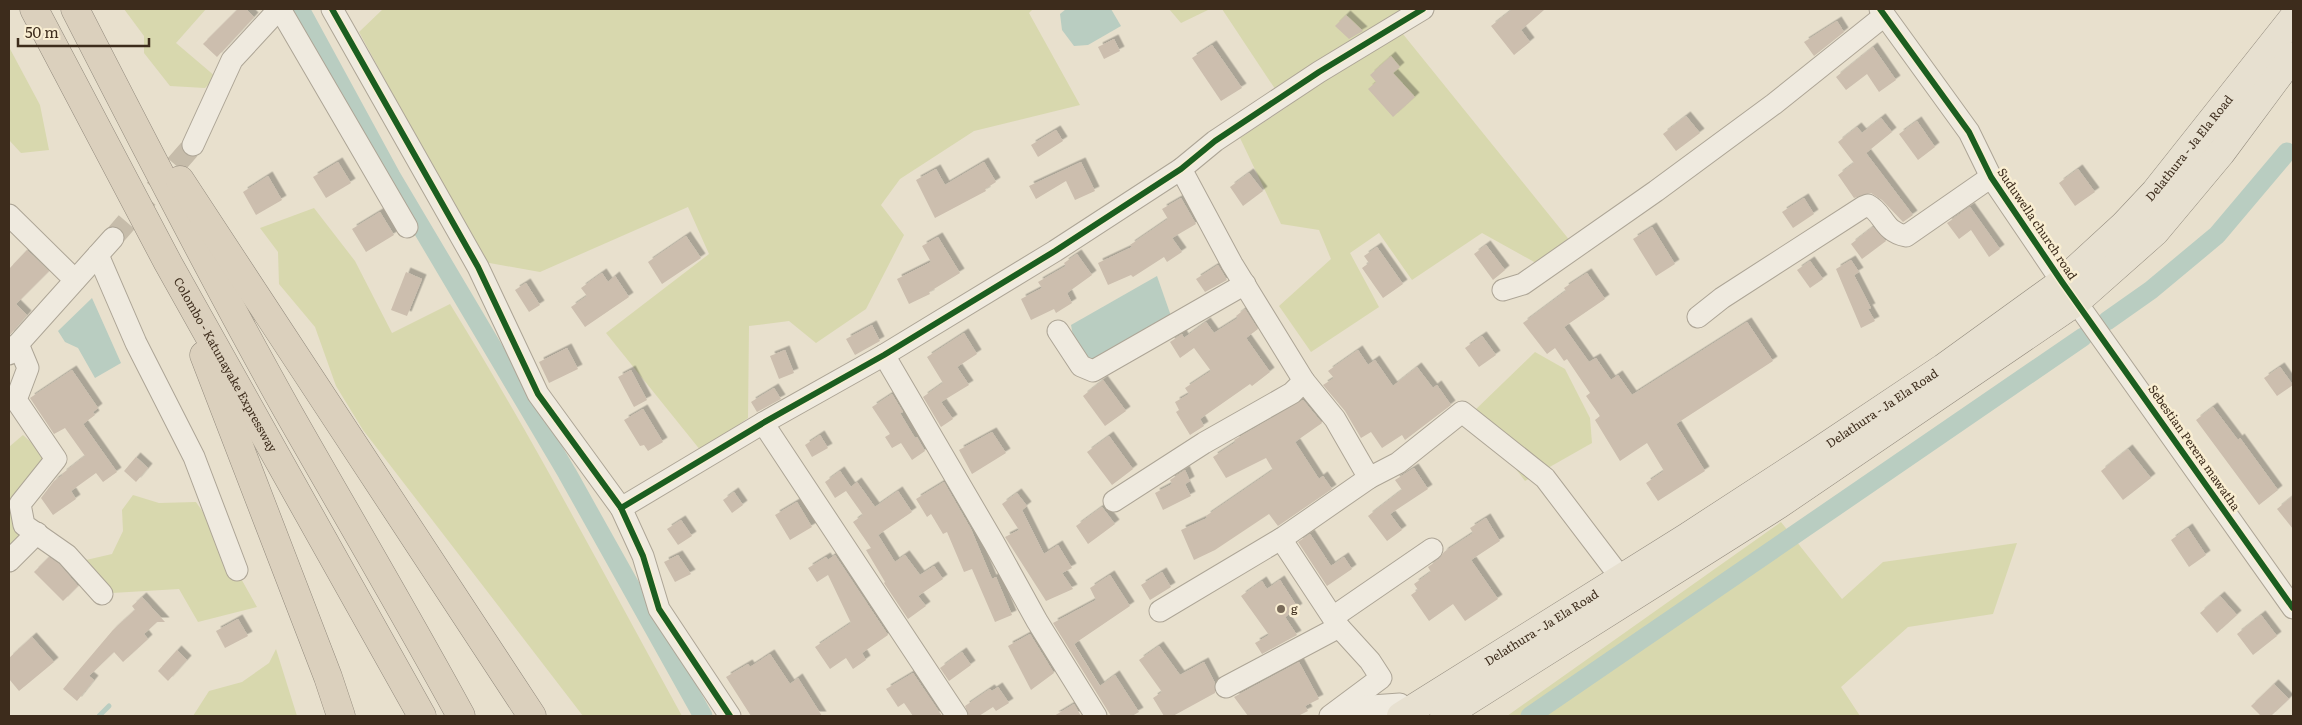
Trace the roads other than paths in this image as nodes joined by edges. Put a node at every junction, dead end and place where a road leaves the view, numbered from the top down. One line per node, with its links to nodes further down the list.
1 (34, 9): 17 (highway, Colombo - Katunayake Expressway)
2 (75, 9): 9 (highway)
3 (280, 9): 10 (street); 14 (street)
4 (332, 9): 30 (street)
5 (1423, 9): 11 (street)
6 (1881, 12): 12 (street, Suduwella church road); 20 (street)
7 (2293, 18): 21 (main road, Delathura - Ja Ela Road)
8 (2293, 56): 21 (main road, Delathura - Ja Ela Road)
9 (101, 59): 47 (highway); 48 (highway)
10 (193, 145)
11 (1181, 169): 19 (street); 25 (street)
12 (1991, 177): 21 (street, Suduwella church road); 22 (street)
13 (9, 215): 18 (street)
14 (406, 227)
15 (113, 238): 16 (street)
16 (98, 255): 18 (street); 35 (street)
17 (168, 263): 45 (highway); 46 (highway, Colombo - Katunayake Expressway)
18 (75, 280): 24 (street)
19 (1245, 284): 23 (street); 26 (street)
20 (1503, 290)
21 (2069, 292): 36 (main road, Delathura - Ja Ela Road); 38 (street, Sebestian Perera mawatha); 52 (main road, Delathura - Ja Ela Road)
22 (1698, 317)
23 (1058, 331)
24 (13, 349): 31 (street)
25 (884, 355): 27 (street); 51 (street)
26 (1304, 381): 28 (street); 29 (street)
27 (763, 423): 30 (street); 50 (street)
28 (1369, 478): 32 (street); 36 (street)
29 (1114, 501)
30 (621, 508): 49 (street)
31 (37, 533): 34 (street); 37 (street)
32 (1281, 539): 39 (street); 40 (street)
33 (1432, 549): 40 (street)
34 (9, 561)
35 (237, 570)
36 (1621, 578): 43 (main road, Delathura - Ja Ela Road)
37 (102, 594)
38 (2293, 608)
39 (1160, 611)
40 (1336, 622): 41 (street); 42 (street)
41 (1381, 678): 43 (street); 44 (street)
42 (1226, 687)
43 (1402, 711): 44 (street)
44 (1337, 712)
45 (341, 716)
46 (422, 716)
47 (461, 716)
48 (532, 716)
49 (730, 716)
50 (957, 716)
51 (1096, 716)
52 (1444, 716)

